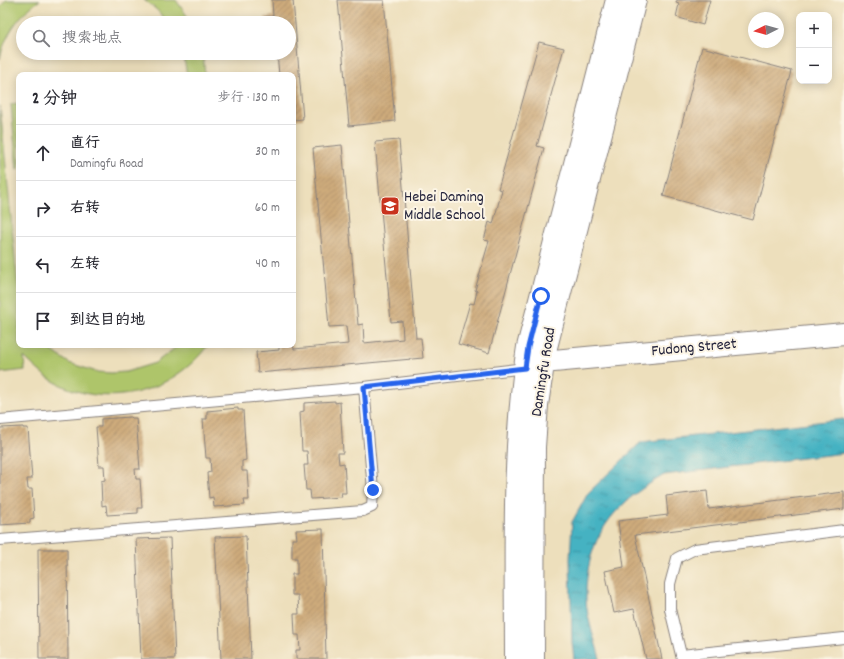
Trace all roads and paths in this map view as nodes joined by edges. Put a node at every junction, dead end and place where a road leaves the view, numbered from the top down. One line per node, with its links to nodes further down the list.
1 (617, 0): 4 (street, Damingfu Road)
2 (635, 0): 4 (street, Damingfu Road)
3 (844, 334): 4 (street, Fudong Street)
4 (534, 365): 5 (lane); 11 (street, Damingfu Road); 12 (street, Damingfu Road)
5 (364, 387): 6 (lane); 8 (lane)
6 (0, 420)
7 (844, 530): 10 (lane)
8 (0, 540)
9 (844, 638): 10 (lane)
10 (681, 657)
11 (516, 659)
12 (534, 659)

